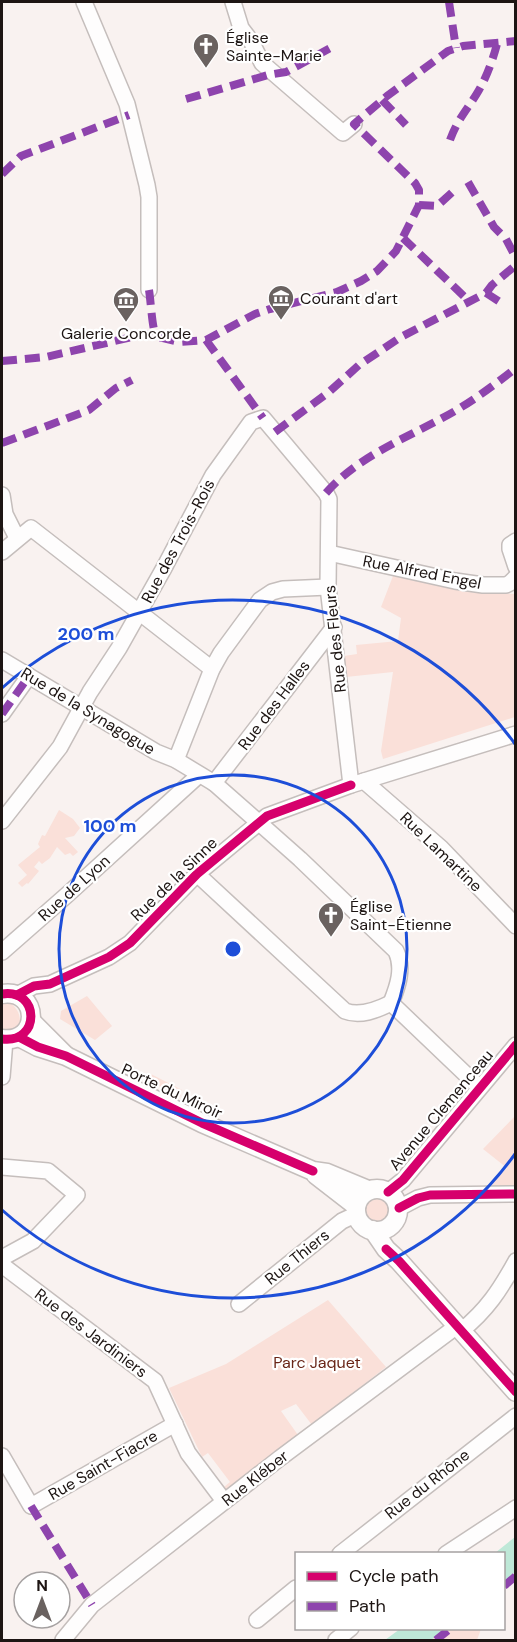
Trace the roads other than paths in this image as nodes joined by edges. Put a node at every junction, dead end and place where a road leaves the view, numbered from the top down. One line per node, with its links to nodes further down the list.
1 (84, 2): 4 (street)
2 (232, 2): 3 (street)
3 (348, 128)
4 (148, 290)
5 (263, 418): 10 (street, Rue des Fleurs); 13 (street, Rue des Trois-Rois)
6 (2, 495): 7 (street)
7 (17, 538): 9 (street); 13 (street)
8 (516, 541): 11 (street)
9 (2, 552)
10 (329, 553): 11 (street, Rue Alfred Engel); 12 (street, Rue des Fleurs)
11 (515, 574)
12 (328, 587): 14 (street, Rue des Fleurs); 18 (street)
13 (139, 613): 18 (street); 20 (street, Rue des Trois-Rois)
14 (334, 627): 15 (street, Rue des Halles); 16 (street, Rue des Fleurs)
15 (321, 643): 16 (street); 25 (street, Rue des Halles)
16 (337, 648): 26 (street, Rue des Fleurs)
17 (2, 660): 19 (street, Rue de la Synagogue)
18 (212, 669): 23 (street)
19 (29, 676): 20 (street, Rue de la Synagogue); 21 (street)
20 (82, 708): 23 (street, Rue de la Synagogue); 27 (street, Rue des Trois-Rois)
21 (2, 714)
22 (516, 734): 26 (street, Rue de la Sinne)
23 (176, 760): 24 (street, Rue de la Synagogue)
24 (199, 775): 25 (street, Rue de la Synagogue); 31 (street, Rue de Lyon)
25 (214, 783): 28 (street, Rue de la Synagogue)
26 (358, 783): 28 (street, Rue de la Sinne); 30 (street, Rue Lamartine)
27 (2, 821)
28 (258, 821): 29 (street, Rue de la Sinne); 34 (street, Rue de la Synagogue)
29 (197, 874): 32 (street, Rue de la Sinne); 34 (street)
30 (516, 926)
31 (2, 952)
32 (50, 984): 33 (street, Rue de la Sinne); 35 (street)
33 (10, 994): 35 (main road, Porte du Miroir)
34 (391, 1003): 40 (street)
35 (31, 1016): 36 (main road); 38 (main road, Porte du Miroir)
36 (9, 1039): 38 (main road, Porte du Miroir); 39 (street)
37 (516, 1046): 40 (street, Avenue Clemenceau)
38 (66, 1056): 42 (main road, Porte du Miroir)
39 (2, 1077)
40 (479, 1087): 44 (street, Avenue Clemenceau)
41 (2, 1167): 49 (street)
42 (313, 1171): 43 (main road, Porte du Miroir); 46 (main road, Porte du Miroir)
43 (369, 1190): 44 (main road); 46 (main road)
44 (388, 1191): 47 (main road)
45 (516, 1194): 47 (street)
46 (357, 1210): 48 (main road); 53 (street, Rue Thiers)
47 (397, 1214): 48 (main road); 50 (main road)
48 (373, 1230): 50 (main road)
49 (2, 1258)
50 (399, 1261): 54 (main road)
51 (516, 1261): 54 (street, Rue Kléber)
52 (2, 1265): 57 (street, Rue des Jardiniers)
53 (239, 1304)
54 (459, 1329): 55 (main road); 59 (street, Rue Kléber)
55 (516, 1392)
56 (516, 1416): 61 (street, Rue du Rhône)
57 (175, 1424): 58 (street, Rue Saint-Fiacre); 59 (street, Rue des Jardiniers)
58 (2, 1456)
59 (224, 1501): 66 (street, Rue Kléber)
60 (516, 1508): 62 (street)
61 (343, 1552)
62 (449, 1552)
63 (295, 1590): 64 (street)
64 (257, 1620)
65 (350, 1630): 67 (street)
66 (63, 1641)
67 (336, 1641)

